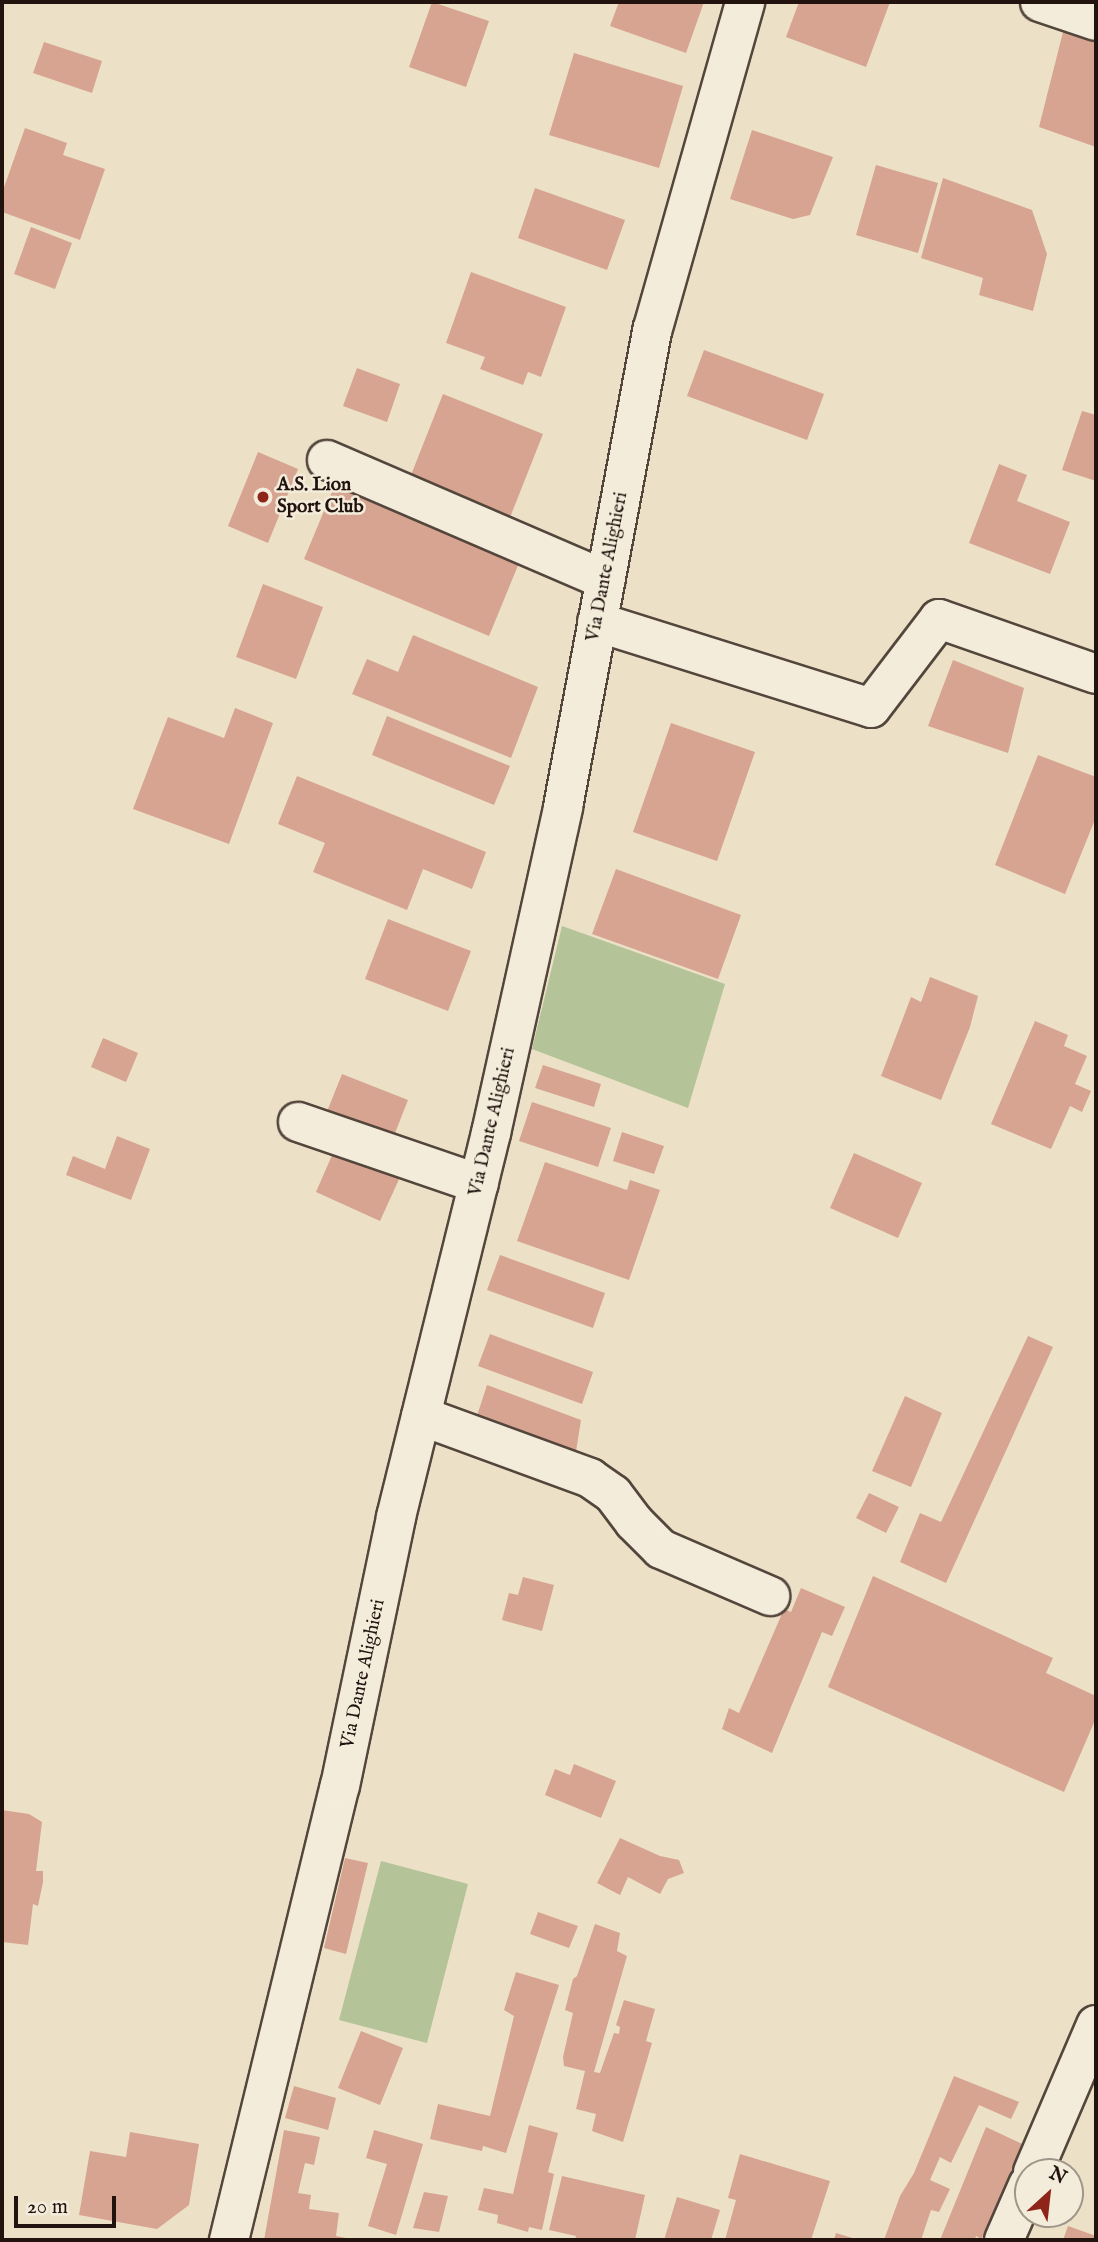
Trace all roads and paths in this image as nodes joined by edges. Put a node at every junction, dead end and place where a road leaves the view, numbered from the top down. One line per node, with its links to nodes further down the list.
1 (745, 2): 5 (street, Via Dante Alighieri)
2 (1040, 2): 3 (street)
3 (1096, 22)
4 (327, 460): 5 (street)
5 (605, 580): 6 (street, Via Dante Alighieri)
6 (597, 622): 7 (street); 9 (street, Via Dante Alighieri)
7 (1096, 674)
8 (298, 1122): 9 (street)
9 (479, 1184): 10 (street, Via Dante Alighieri)
10 (421, 1416): 11 (street); 15 (street, Via Dante Alighieri)
11 (770, 1596)
12 (1096, 2025): 13 (street)
13 (1039, 2158)
14 (1014, 2217): 16 (street)
15 (229, 2240)
16 (1004, 2240)

